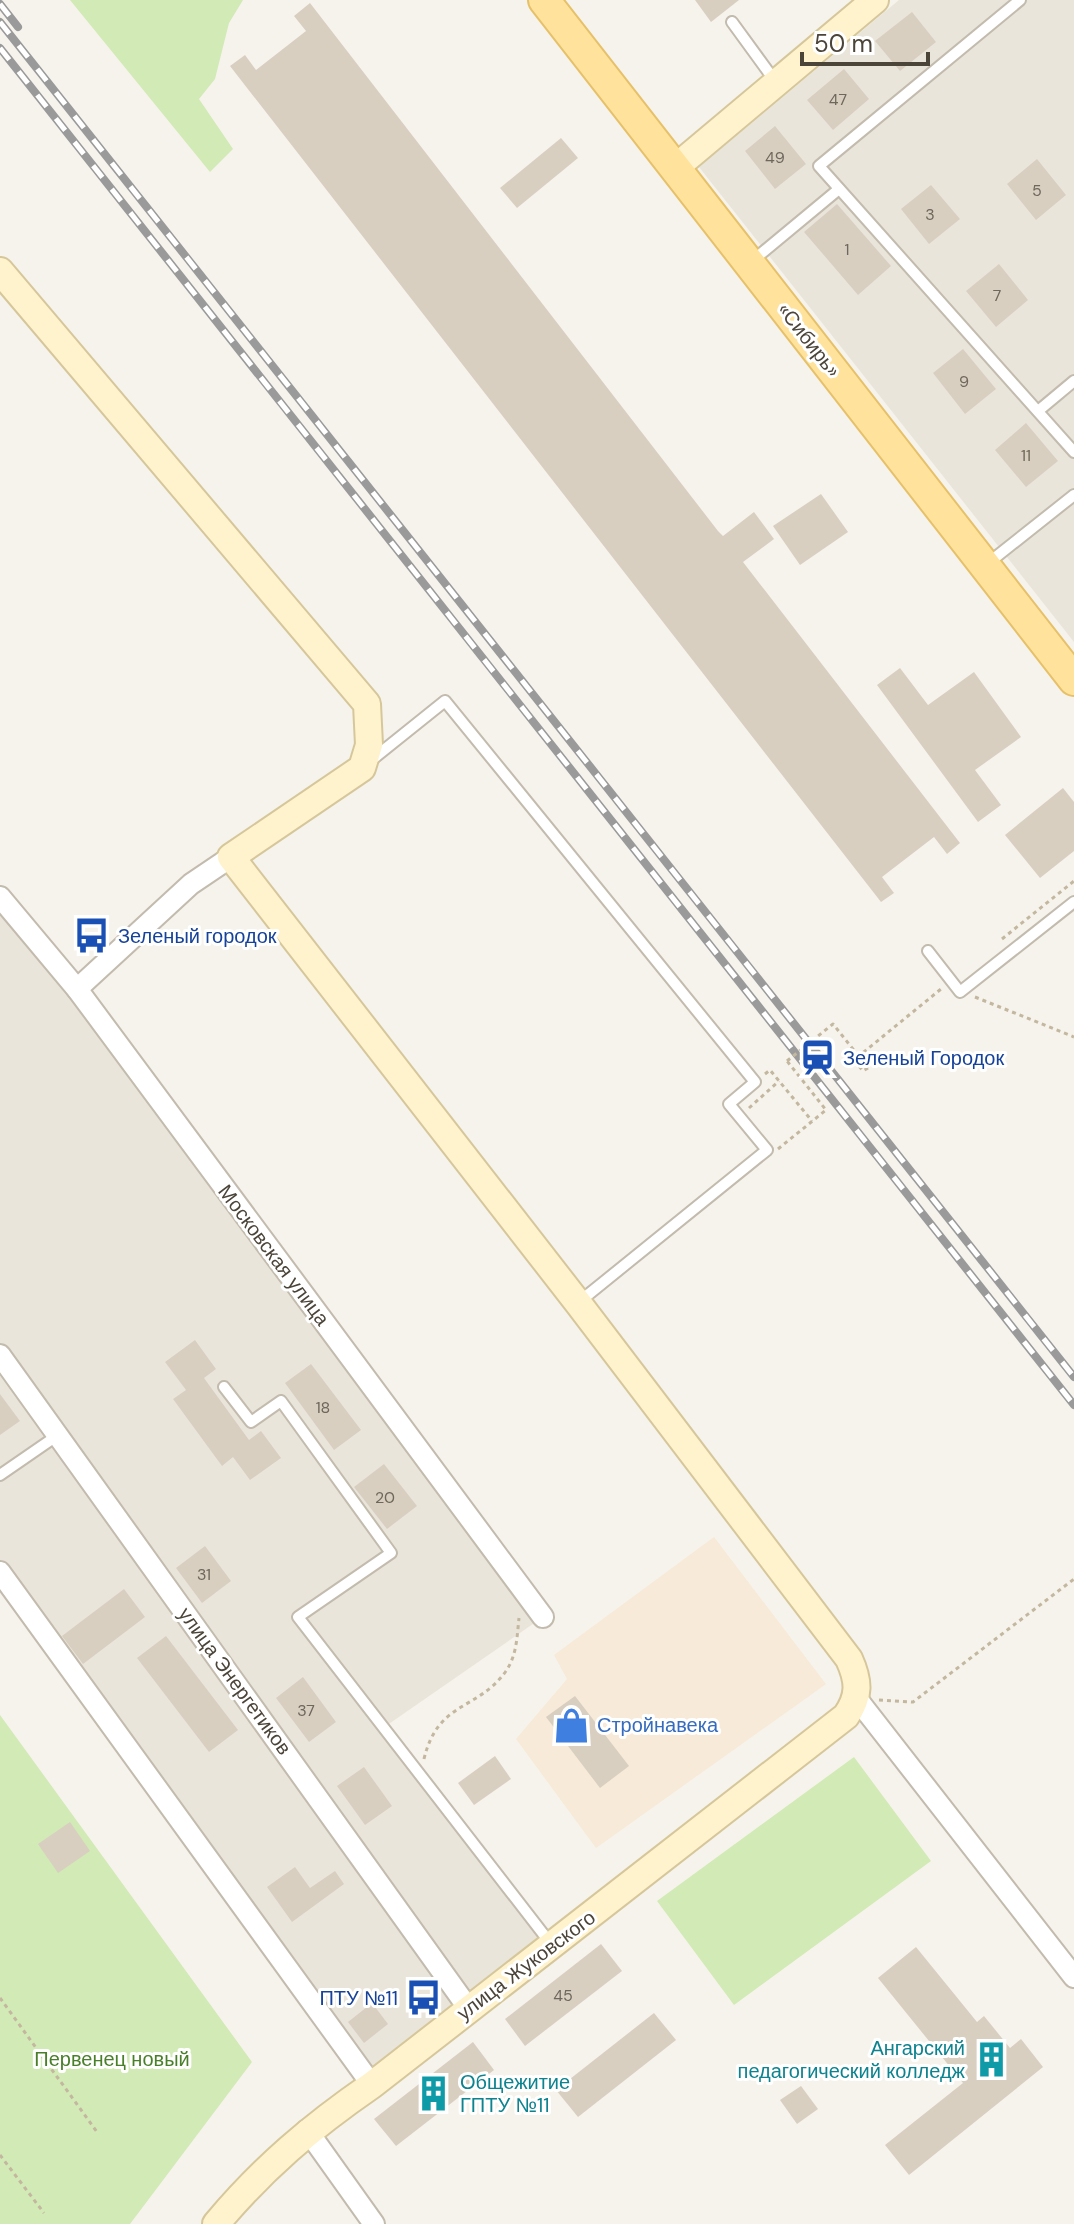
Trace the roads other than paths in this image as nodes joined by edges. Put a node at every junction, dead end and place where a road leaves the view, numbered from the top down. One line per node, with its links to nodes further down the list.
1 (544, 0): 6 (main road, «Сибирь»)
2 (875, 0): 5 (street)
3 (1020, 0): 7 (lane)
4 (732, 22): 5 (lane)
5 (776, 83): 6 (street)
6 (675, 168): 8 (main road, «Сибирь»)
7 (839, 189): 8 (lane); 11 (lane)
8 (750, 264): 14 (main road, «Сибирь»)
9 (0, 271): 16 (street)
10 (1074, 381): 11 (lane)
11 (1038, 411): 12 (lane)
12 (1074, 452)
13 (1074, 495): 14 (lane)
14 (986, 565): 15 (main road, «Сибирь»)
15 (1074, 680)
16 (362, 768): 17 (street); 22 (lane)
17 (231, 857): 21 (street); 22 (street)
18 (0, 897): 21 (street, Московская улица)
19 (1074, 902): 20 (lane)
20 (928, 951)
21 (77, 989): 28 (street, Московская улица)
22 (578, 1303): 29 (street)
23 (0, 1355): 25 (street, улица Энергетиков)
24 (224, 1387): 30 (lane)
25 (59, 1434): 26 (lane); 32 (street, улица Энергетиков)
26 (0, 1475)
27 (0, 1572): 33 (street)
28 (543, 1617)
29 (852, 1708): 30 (street, улица Жуковского); 31 (street)
30 (552, 1946): 32 (street, улица Жуковского)
31 (1074, 1977)
32 (469, 2009): 33 (street, улица Жуковского)
33 (372, 2085): 34 (street, улица Жуковского)
34 (307, 2130): 35 (street, улица Жуковского); 36 (street)
35 (216, 2224)
36 (374, 2224)

